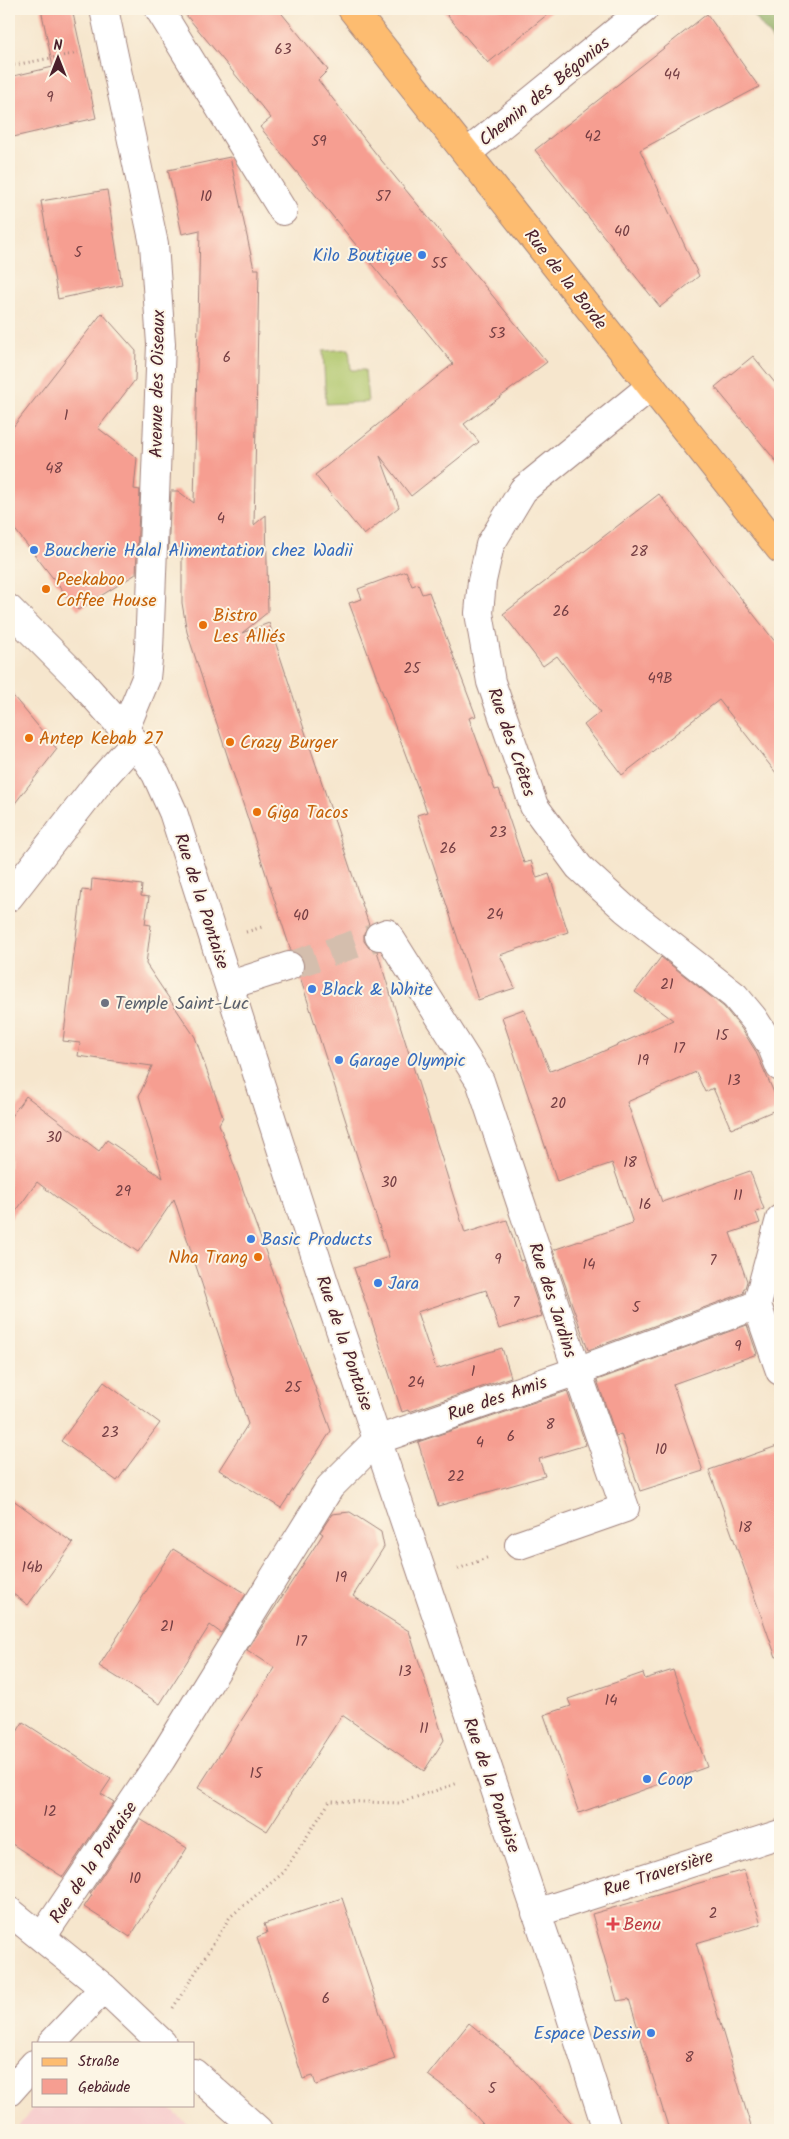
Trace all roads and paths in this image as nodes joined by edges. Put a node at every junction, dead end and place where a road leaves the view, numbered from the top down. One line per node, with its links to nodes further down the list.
1 (159, 9): 8 (street)
2 (352, 9): 7 (main road, Rue de la Borde)
3 (644, 9): 7 (street, Chemin des Bégonias)
4 (104, 11): 12 (street, Avenue des Oiseaux)
5 (84, 52): 6 (path)
6 (9, 66)
7 (467, 153): 9 (main road, Rue de la Borde)
8 (283, 211)
9 (651, 386): 10 (main road, Rue de la Borde); 17 (street, Rue des Crêtes)
10 (780, 549)
11 (9, 609): 12 (street, Rue de la Pontaise)
12 (130, 736): 13 (street, Avenue des Oiseaux); 16 (street, Rue de la Pontaise)
13 (9, 897)
14 (378, 936): 20 (street, Rue des Jardins)
15 (289, 966): 16 (street)
16 (230, 985): 22 (street, Rue de la Pontaise)
17 (780, 1067)
18 (780, 1219): 19 (street)
19 (757, 1304): 20 (street, Rue des Amis); 21 (street)
20 (577, 1371): 22 (street, Rue des Amis); 23 (street, Rue des Jardins)
21 (780, 1371)
22 (377, 1440): 28 (street, Rue de la Pontaise); 29 (street, Rue de la Pontaise)
23 (519, 1546): 24 (path)
24 (451, 1572)
25 (459, 1782): 31 (path)
26 (780, 1834): 28 (street, Rue Traversière)
27 (9, 1911): 29 (street)
28 (536, 1913): 37 (street, Rue de la Pontaise)
29 (42, 1937): 30 (street)
30 (104, 1988): 31 (street); 32 (street)
31 (158, 2040)
32 (53, 2042)
33 (32, 2066): 35 (street)
34 (195, 2074): 36 (street)
35 (9, 2092)
36 (258, 2130)
37 (607, 2130)

